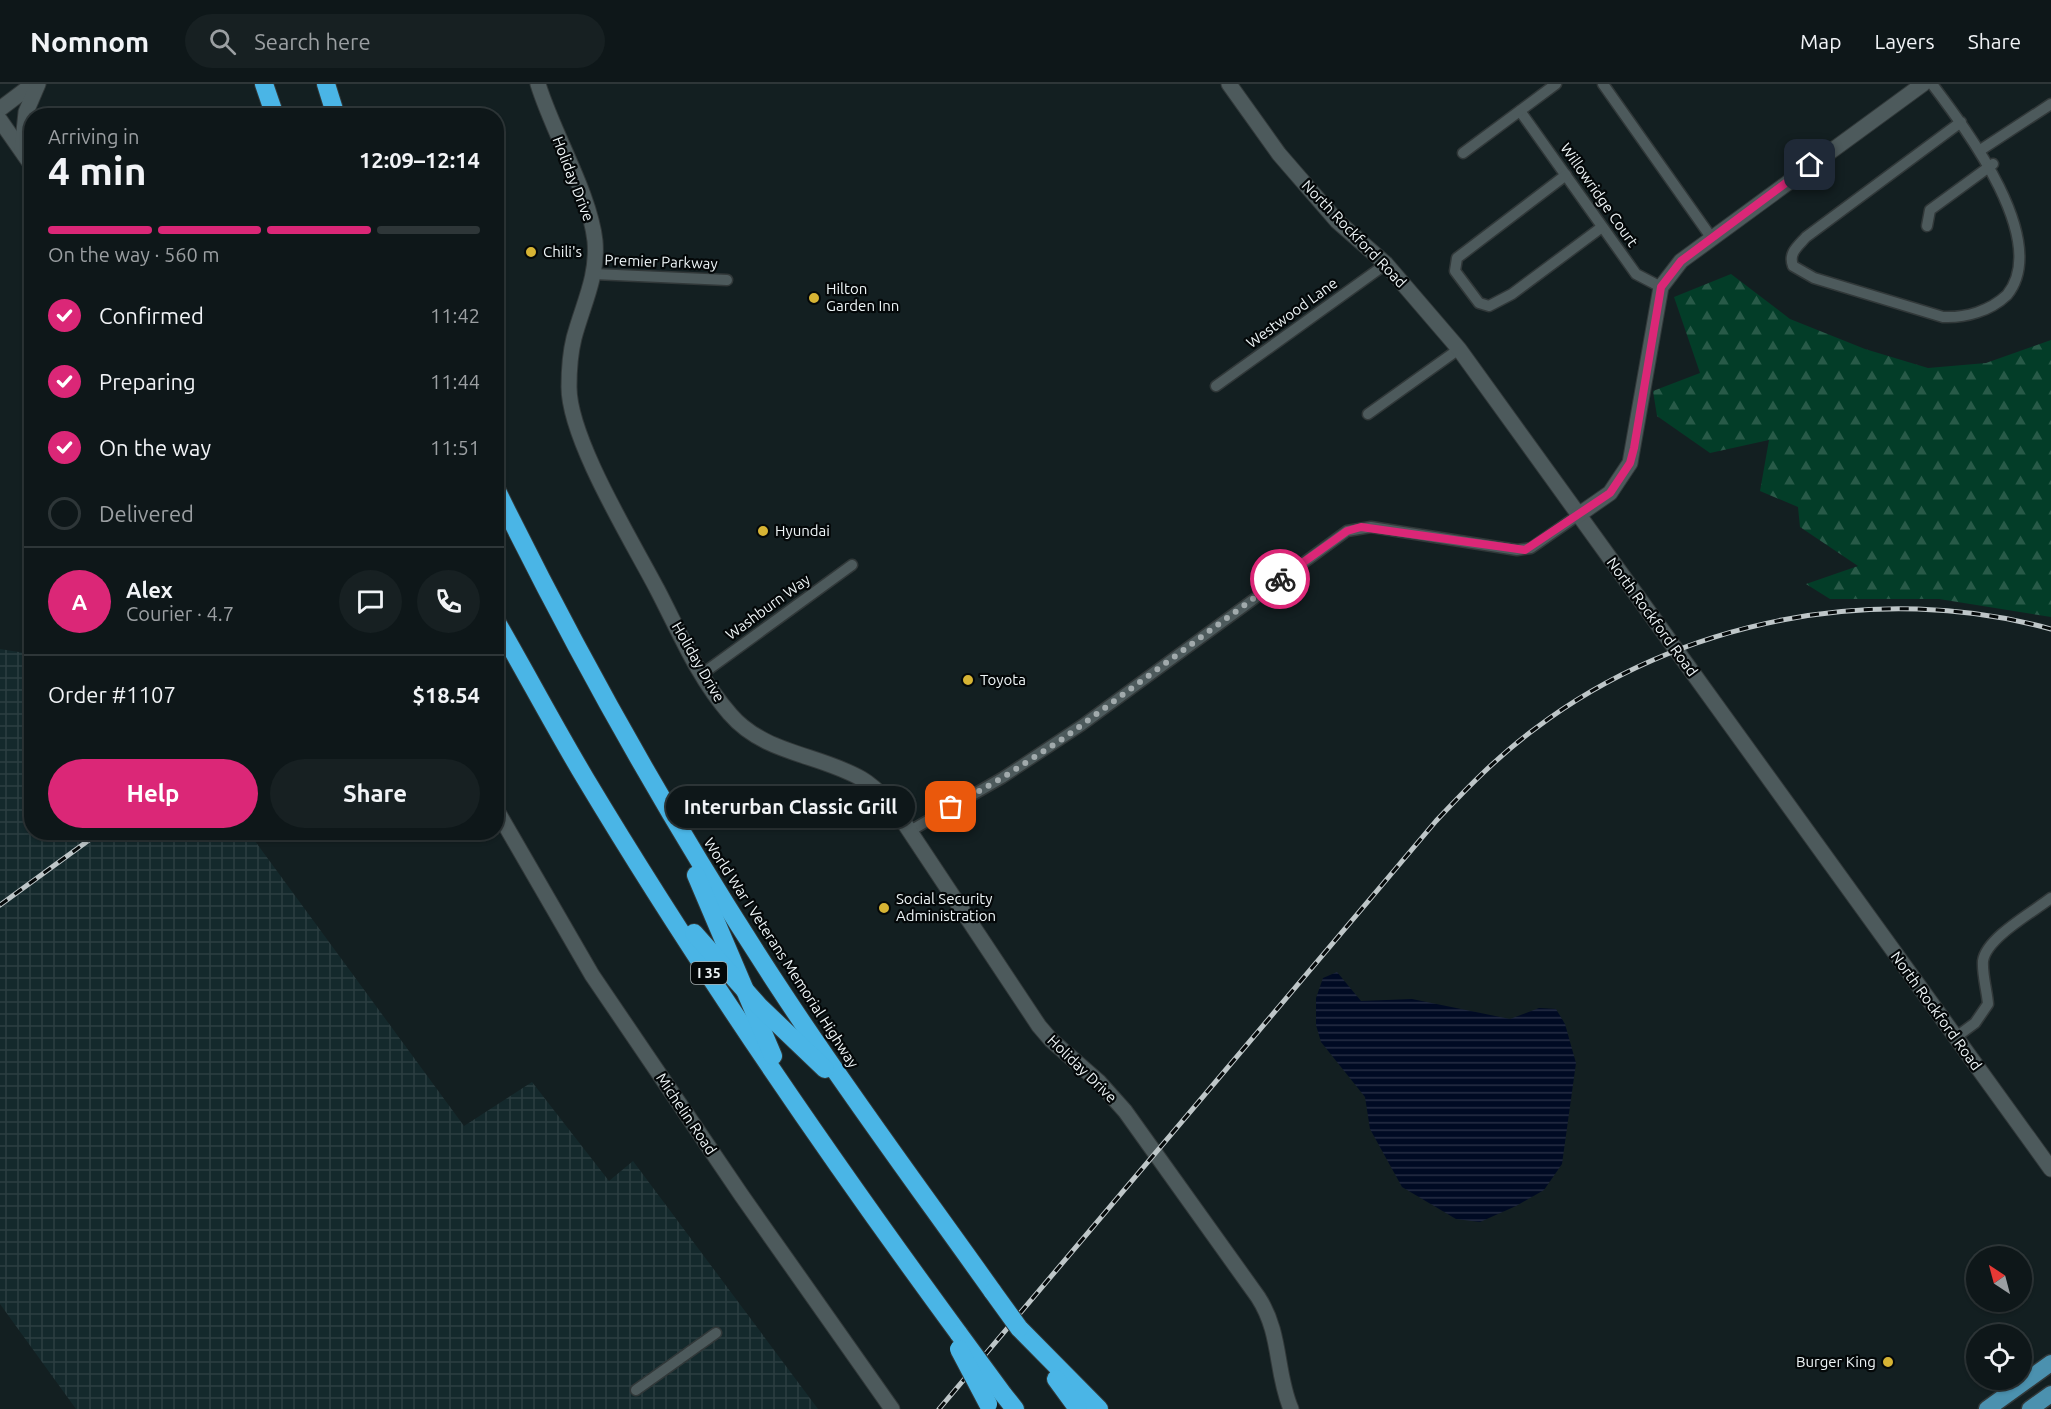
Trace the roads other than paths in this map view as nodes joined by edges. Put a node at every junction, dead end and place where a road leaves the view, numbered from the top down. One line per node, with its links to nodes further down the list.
1 (33, 84): 15 (street)
2 (38, 84): 12 (street)
3 (264, 84): 13 (highway)
4 (326, 84): 14 (highway)
5 (538, 84): 32 (street, Holiday Drive)
6 (1229, 84): 31 (street, North Rockford Road)
7 (1556, 84): 16 (street)
8 (1603, 84): 30 (street)
9 (1923, 84): 30 (street)
10 (1932, 84): 18 (street)
11 (2051, 104): 21 (street)
12 (28, 108)
13 (272, 108)
14 (334, 108)
15 (0, 109)
16 (1520, 111): 23 (street); 27 (street, Willowridge Court)
17 (0, 120): 22 (street)
18 (1961, 122): 21 (street); 26 (street)
19 (24, 132): 22 (street)
20 (0, 134): 25 (street)
21 (1982, 149): 26 (street)
22 (22, 151): 24 (street)
23 (1463, 153)
24 (24, 155)
25 (24, 160)
26 (1993, 164): 28 (street)
27 (1566, 175): 29 (street, Willowridge Court); 29 (street)
28 (1927, 226)
29 (1602, 227): 34 (street, Willowridge Court)
30 (1711, 237): 34 (street)
31 (1386, 264): 35 (street, North Rockford Road); 36 (street, Westwood Lane)
32 (594, 274): 33 (street, Premier Parkway); 42 (street, Holiday Drive)
33 (727, 280)
34 (1661, 287): 39 (street)
35 (1458, 350): 37 (street); 39 (street, North Rockford Road)
36 (1216, 386)
37 (1368, 414)
38 (504, 505): 43 (highway, World War I Veterans Memorial Highway)
39 (1577, 516): 45 (street); 49 (street, North Rockford Road)
40 (852, 565): 42 (street, Washburn Way)
41 (504, 635): 46 (highway, I 35)
42 (702, 674): 45 (street, Holiday Drive)
43 (657, 794): 48 (highway); 50 (highway, World War I Veterans Memorial Highway)
44 (504, 823): 60 (street, Michelin Road)
45 (910, 831): 64 (street, Holiday Drive)
46 (627, 843): 48 (highway); 51 (highway, I 35)
47 (2051, 898): 49 (street)
48 (745, 990): 50 (highway); 51 (highway)
49 (1956, 1038): 52 (street, North Rockford Road)
50 (848, 1090): 55 (highway, World War I Veterans Memorial Highway, bridge)
51 (798, 1110): 54 (highway, I 35)
52 (2051, 1169)
53 (716, 1333): 57 (street)
54 (956, 1337): 59 (highway, bridge); 61 (highway, I 35, bridge)
55 (1038, 1349): 62 (highway, World War I Veterans Memorial Highway); 63 (highway)
56 (2051, 1363): 65 (main road)
57 (636, 1390)
58 (2051, 1394): 66 (main road)
59 (989, 1407)
60 (892, 1409)
61 (1015, 1409)
62 (1078, 1409)
63 (1100, 1409)
64 (1291, 1409)
65 (1987, 1409)
66 (2030, 1409)

